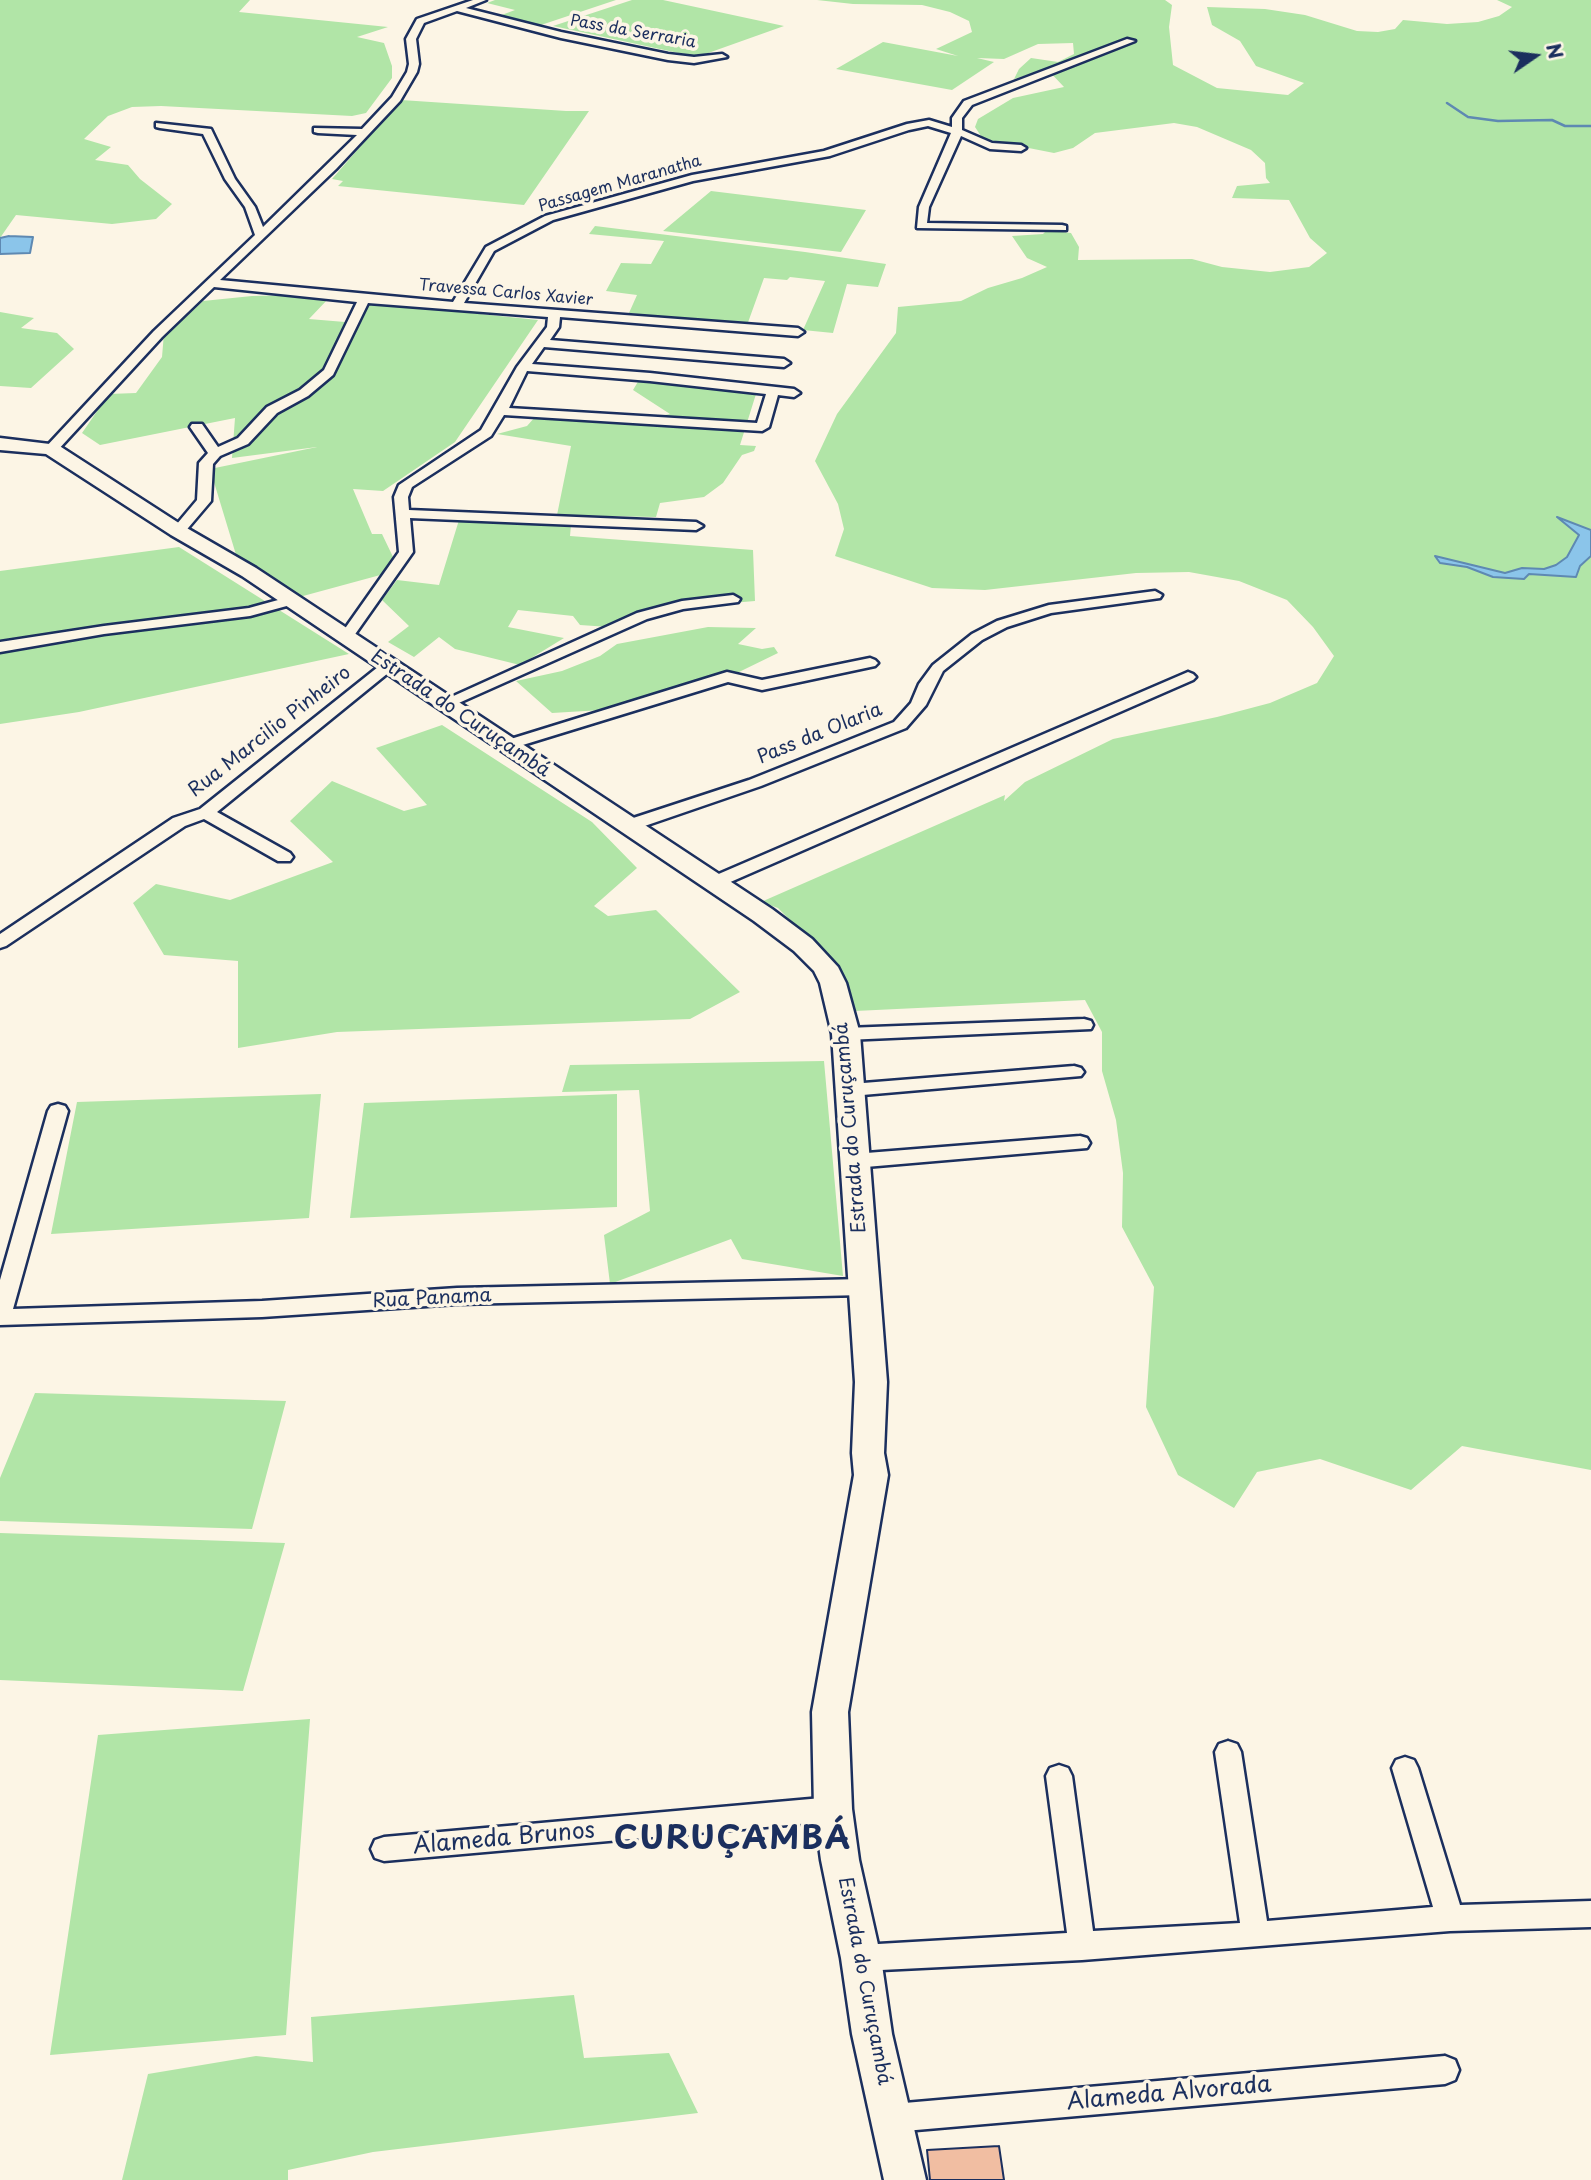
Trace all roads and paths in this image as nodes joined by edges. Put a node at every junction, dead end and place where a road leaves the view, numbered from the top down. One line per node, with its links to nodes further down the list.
1 (481, 0): 2 (street)
2 (458, 9): 4 (street, Pass da Serraria); 7 (street)
3 (1130, 41): 8 (street)
4 (722, 57)
5 (160, 125): 11 (street)
6 (318, 130): 7 (street)
7 (363, 132): 11 (street)
8 (957, 132): 9 (street, Passagem Maranatha); 10 (street); 14 (street, Passagem Maranatha)
9 (1021, 148)
10 (1062, 228)
11 (260, 234): 12 (street)
12 (211, 283): 13 (street, Travessa Carlos Xavier); 25 (street)
13 (364, 299): 14 (street, Travessa Carlos Xavier); 26 (street)
14 (457, 305): 15 (street, Travessa Carlos Xavier)
15 (554, 313): 16 (street, Travessa Carlos Xavier); 17 (street)
16 (798, 332)
17 (543, 343): 18 (street); 19 (street)
18 (784, 363)
19 (523, 367): 20 (street); 22 (street)
20 (773, 391): 21 (street); 22 (street)
21 (794, 393)
22 (501, 411): 27 (street)
23 (198, 427): 26 (street)
24 (0, 444): 25 (street, Estrada do Curuçambá)
25 (51, 449): 29 (street, Estrada do Curuçambá)
26 (215, 453): 29 (street)
27 (402, 514): 28 (street); 33 (street)
28 (696, 526)
29 (178, 531): 32 (street, Estrada do Curuçambá)
30 (1155, 595): 41 (street, Pass da Olaria)
31 (733, 599): 38 (street)
32 (289, 601): 33 (street, Estrada do Curuçambá); 34 (street)
33 (346, 637): 36 (street, Estrada do Curuçambá)
34 (0, 647)
35 (870, 663): 39 (street)
36 (387, 666): 38 (street, Estrada do Curuçambá); 40 (street, Rua Marcilio Pinheiro)
37 (1188, 677): 43 (street)
38 (446, 703): 39 (street, Estrada do Curuçambá)
39 (508, 745): 41 (street, Estrada do Curuçambá)
40 (206, 813): 42 (street); 44 (street, Rua Marcilio Pinheiro)
41 (627, 826): 43 (street, Estrada do Curuçambá)
42 (284, 857)
43 (713, 883): 46 (street, Estrada do Curuçambá)
44 (0, 942)
45 (1084, 1025): 46 (street)
46 (846, 1034): 48 (street, Estrada do Curuçambá)
47 (1074, 1072): 48 (street)
48 (851, 1090): 51 (street, Estrada do Curuçambá)
49 (58, 1111): 53 (street)
50 (1080, 1143): 51 (street)
51 (854, 1161): 52 (street, Estrada do Curuçambá)
52 (864, 1287): 53 (street, Rua Panama); 57 (street, Estrada do Curuçambá)
53 (0, 1317)
54 (1227, 1752): 61 (street)
55 (1405, 1768): 60 (street)
56 (1059, 1776): 62 (street)
57 (833, 1809): 58 (street, Alameda Brunos); 63 (street, Estrada do Curuçambá)
58 (384, 1849)
59 (1591, 1914): 60 (street)
60 (1450, 1918): 61 (street)
61 (1255, 1935): 62 (street)
62 (1082, 1947): 63 (street)
63 (861, 1958): 65 (street, Estrada do Curuçambá)
64 (1445, 2070): 65 (street, Alameda Alvorada)
65 (893, 2118): 66 (street, Estrada do Curuçambá)
66 (905, 2180)

